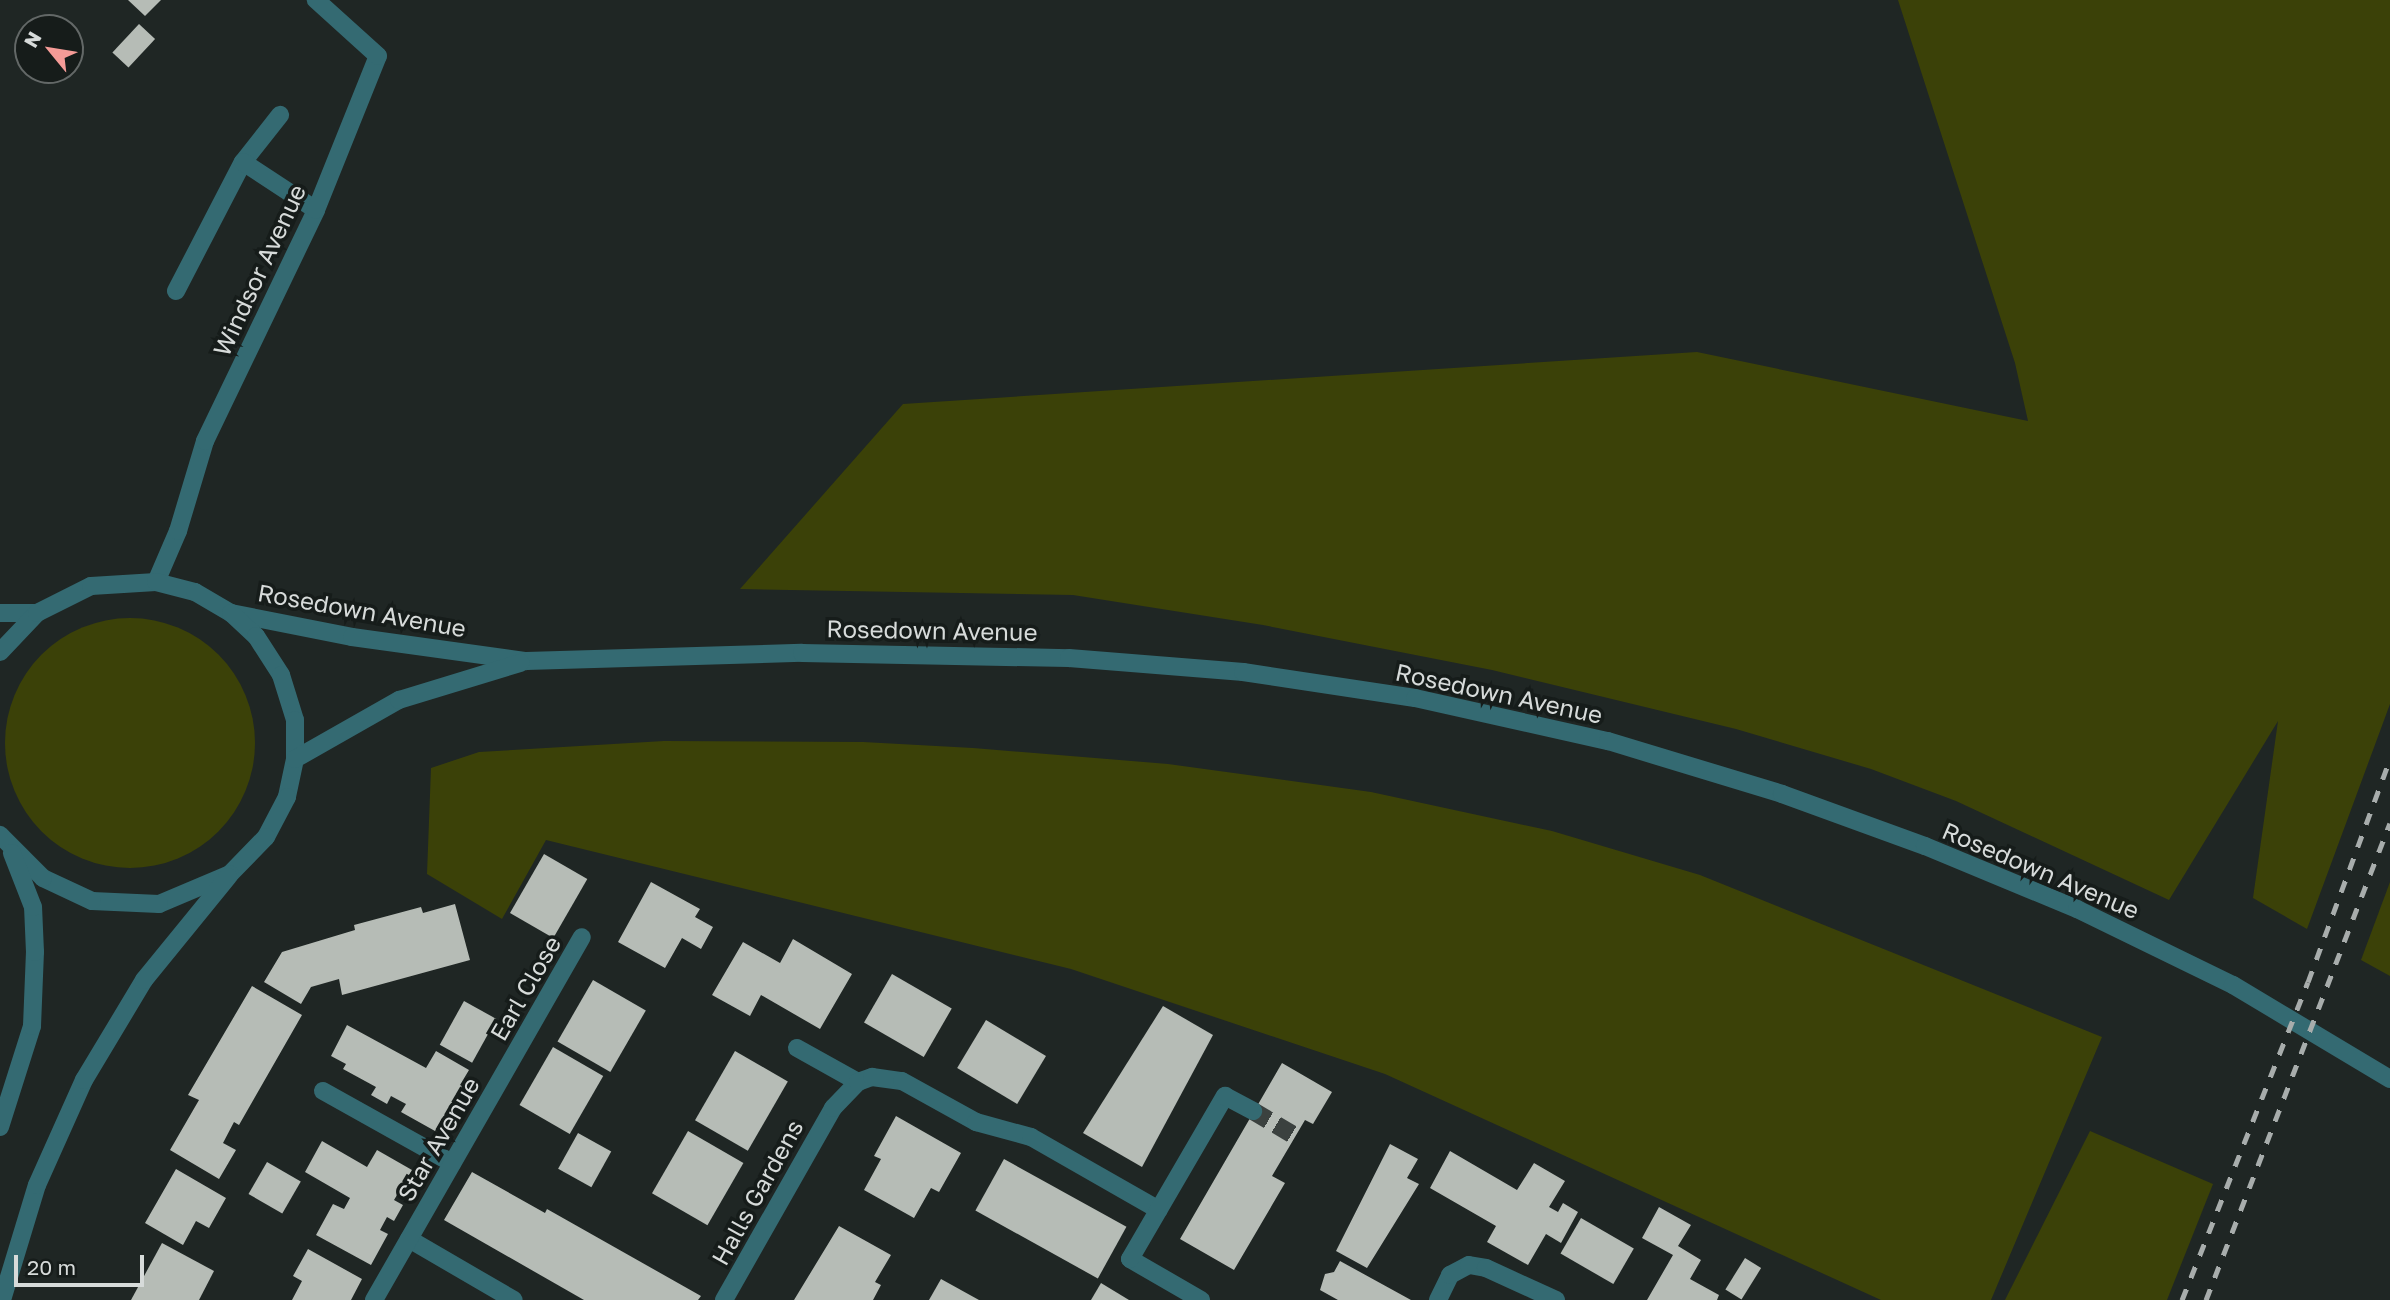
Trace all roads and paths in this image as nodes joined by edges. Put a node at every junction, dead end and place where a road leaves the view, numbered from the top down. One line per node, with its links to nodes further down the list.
1 (316, 0): 4 (street, Windsor Avenue)
2 (280, 115): 3 (street)
3 (243, 162): 4 (street); 5 (street)
4 (316, 210): 6 (street, Windsor Avenue)
5 (176, 291)
6 (156, 582): 8 (street); 9 (street)
7 (0, 612): 8 (street)
8 (37, 613): 10 (street)
9 (231, 613): 11 (street, Rosedown Avenue); 12 (street)
10 (0, 652)
11 (526, 661): 12 (street, Rosedown Avenue); 18 (street, Rosedown Avenue)
12 (295, 759): 14 (street)
13 (5, 842): 14 (street); 22 (street)
14 (230, 874): 26 (street)
15 (582, 937): 17 (street, Earl Close)
16 (797, 1048): 19 (street)
17 (510, 1063): 23 (street, Star Avenue)
18 (2390, 1079)
19 (858, 1082): 24 (street); 29 (street, Halls Gardens)
20 (323, 1091): 23 (street)
21 (1253, 1111): 24 (street)
22 (0, 1126)
23 (452, 1163): 25 (street, Star Avenue)
24 (1159, 1210): 30 (street)
25 (409, 1239): 27 (street, Star Avenue); 28 (street, Star Avenue)
26 (2, 1300)
27 (374, 1300)
28 (514, 1300)
29 (724, 1300)
30 (1201, 1300)
31 (1437, 1300): 32 (street)
32 (1556, 1300)

